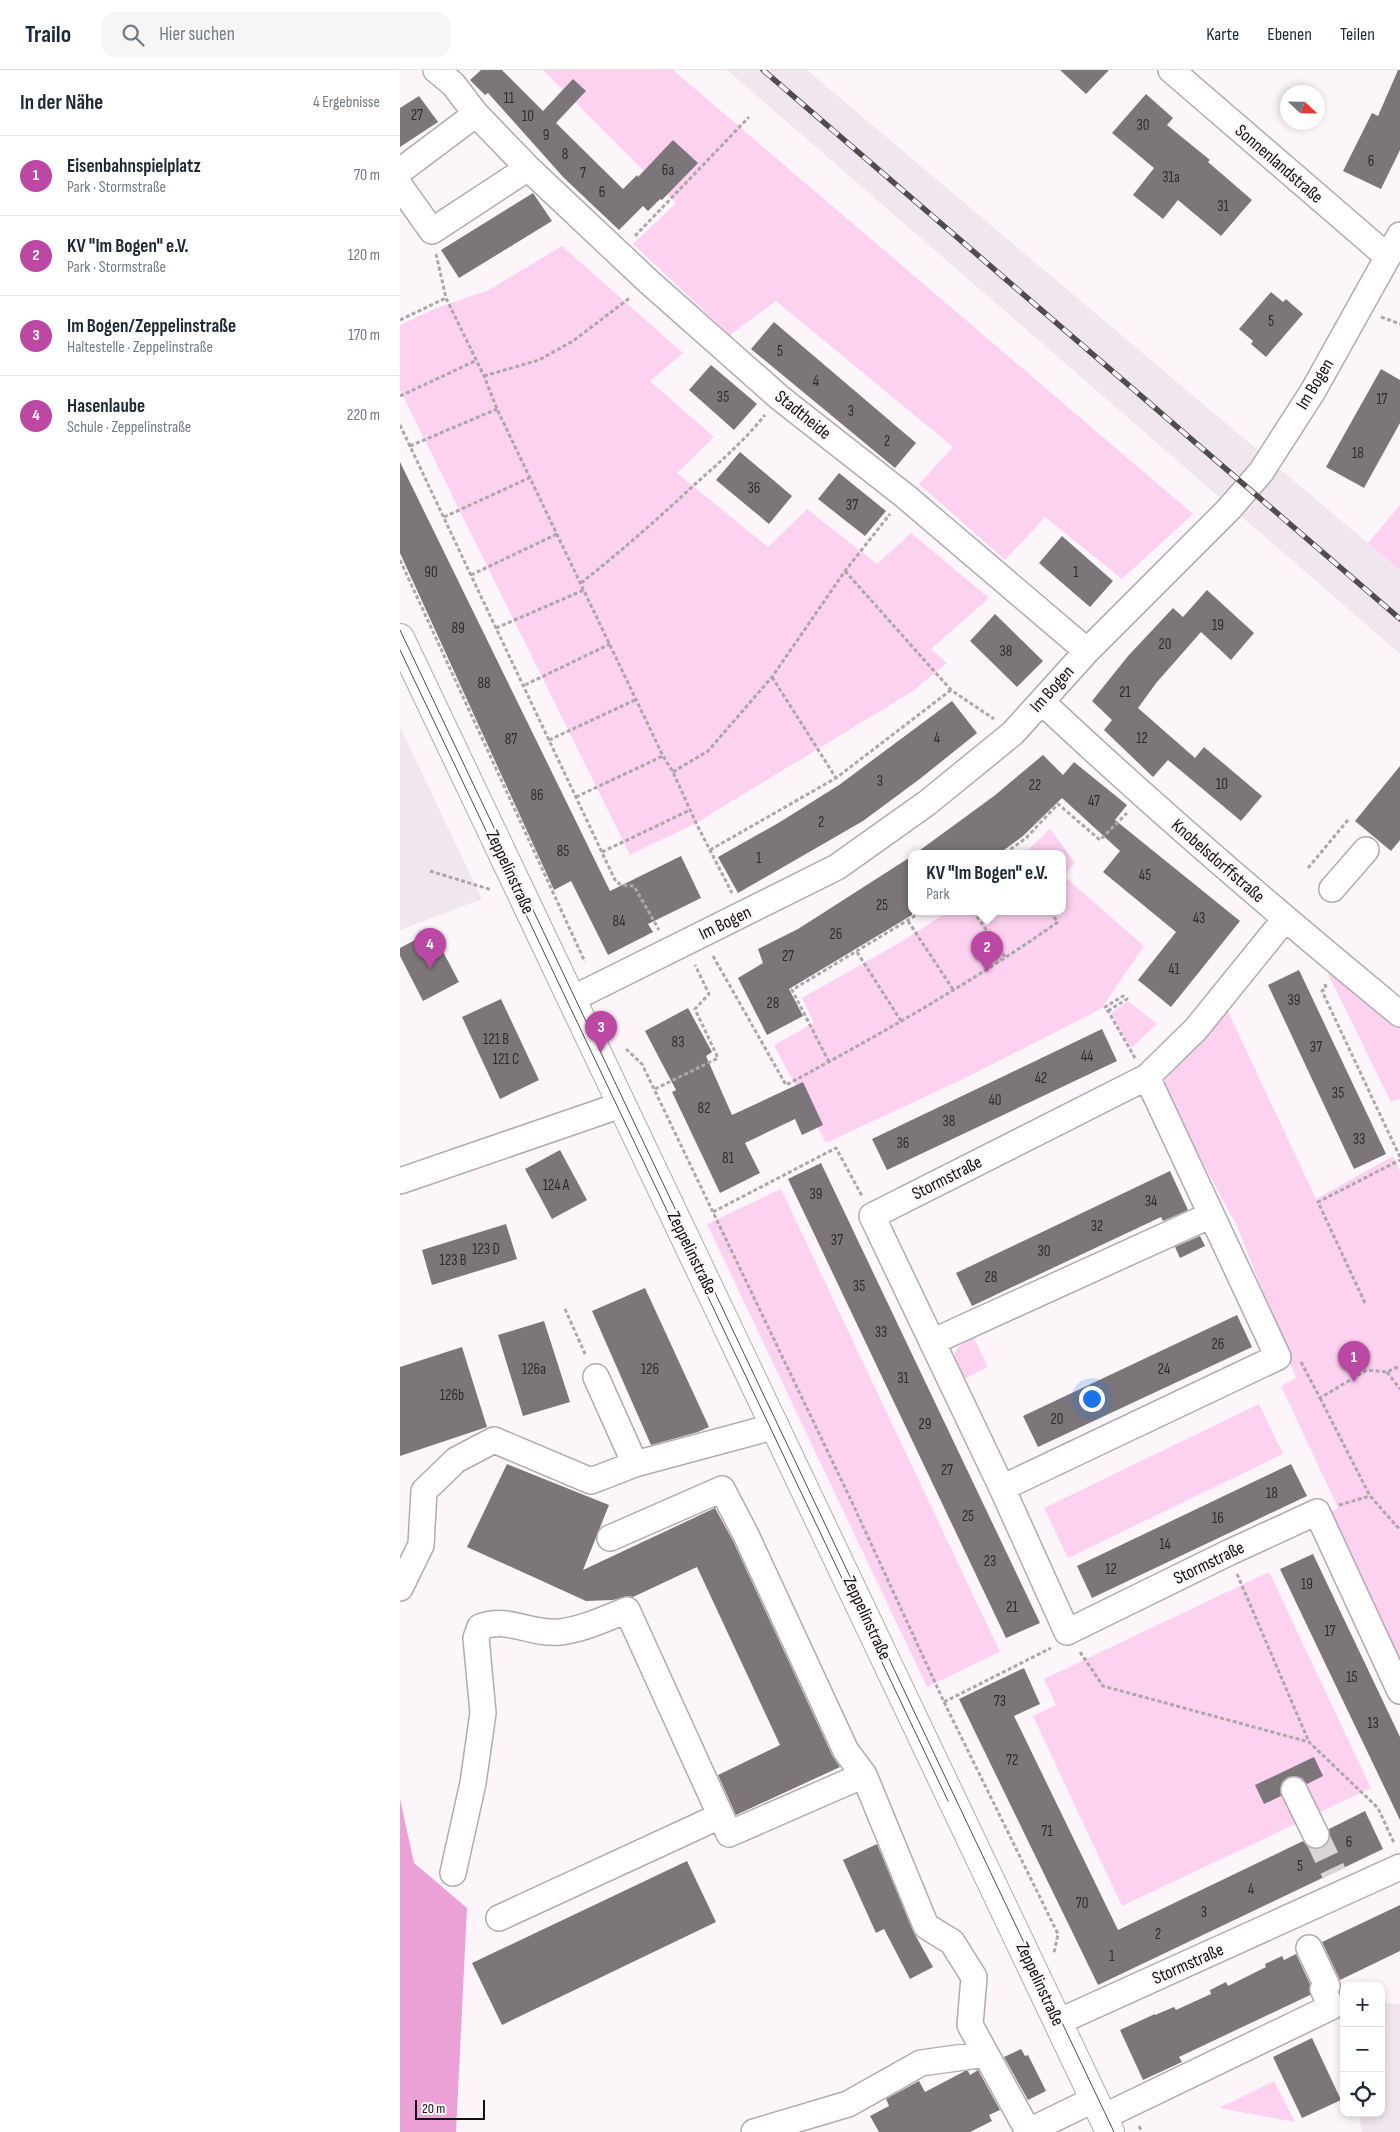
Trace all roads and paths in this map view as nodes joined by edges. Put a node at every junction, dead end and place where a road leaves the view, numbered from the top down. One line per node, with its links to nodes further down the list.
1 (436, 70): 3 (street, Stadtheide)
2 (1171, 70): 11 (street, Sonnenlandstraße)
3 (476, 114): 5 (street, Stadtheide); 6 (street)
4 (749, 118): 10 (path)
5 (528, 168): 8 (street); 10 (street, Stadtheide)
6 (400, 171)
7 (400, 186): 8 (street)
8 (432, 231): 13 (path)
9 (1400, 235): 11 (street, Im Bogen)
10 (618, 254): 12 (street, Stadtheide)
11 (1388, 257): 34 (street, Im Bogen)
12 (649, 282): 16 (path); 18 (street, Stadtheide)
13 (446, 298): 14 (path); 15 (path)
14 (400, 320)
15 (475, 361): 16 (path); 17 (path)
16 (484, 376): 19 (path)
17 (400, 396)
18 (780, 398): 23 (street, Stadtheide); 29 (path)
19 (497, 409): 21 (path); 22 (path)
20 (400, 425): 21 (path)
21 (410, 446): 24 (path)
22 (529, 478): 24 (path); 25 (path)
23 (905, 496): 27 (path); 34 (street, Stadtheide)
24 (444, 517): 28 (path)
25 (557, 534): 28 (path); 29 (path)
26 (400, 560): 69 (path)
27 (845, 571): 35 (path); 37 (path)
28 (471, 575): 31 (path)
29 (581, 583): 30 (path)
30 (584, 590): 31 (path); 33 (path)
31 (496, 628): 36 (path)
32 (400, 638): 56 (main road, Zeppelinstraße)
33 (610, 644): 36 (path); 38 (path)
34 (1087, 651): 39 (street, Im Bogen)
35 (772, 677): 43 (path); 44 (path)
36 (525, 685): 41 (path)
37 (952, 690): 40 (path); 44 (path)
38 (637, 699): 41 (path); 42 (path)
39 (1042, 702): 40 (street, Im Bogen); 45 (street, Knobelsdorffstraße)
40 (1013, 732): 57 (street, Im Bogen)
41 (549, 740): 46 (path)
42 (663, 756): 43 (path); 46 (path)
43 (673, 772): 47 (path)
44 (836, 778): 49 (path)
45 (1144, 796): 50 (path); 61 (street, Knobelsdorffstraße)
46 (576, 797): 52 (path)
47 (690, 810): 49 (path); 52 (path)
48 (1348, 820): 53 (path)
49 (710, 850): 57 (path)
50 (1009, 850)
51 (1366, 850): 55 (street)
52 (602, 852): 64 (path)
53 (1308, 868)
54 (430, 872): 56 (path)
55 (1332, 889)
56 (524, 900): 71 (main road, Zeppelinstraße)
57 (743, 914): 63 (street, Im Bogen)
58 (918, 915): 62 (path)
59 (976, 915): 66 (path)
60 (1052, 915): 66 (path)
61 (1285, 919): 73 (street, Knobelsdorffstraße); 77 (street, Stormstraße)
62 (908, 922): 65 (path); 70 (path)
63 (701, 935): 64 (street, Im Bogen); 76 (path)
64 (671, 950): 69 (street, Im Bogen)
65 (857, 952): 74 (path); 76 (path)
66 (1006, 958): 70 (path)
67 (695, 966): 78 (path)
68 (1324, 979): 80 (path)
69 (596, 987): 71 (street, Im Bogen)
70 (954, 991): 74 (path)
71 (572, 999): 79 (main road, Zeppelinstraße)
72 (1108, 1011): 72 (path); 77 (path)
73 (1400, 1014)
74 (901, 1022): 76 (path)
75 (622, 1042): 78 (path)
76 (829, 1062)
77 (1147, 1077): 83 (street); 84 (street, Stormstraße)
78 (655, 1089): 82 (path)
79 (621, 1105): 81 (street); 94 (main road, Zeppelinstraße)
80 (1400, 1159): 85 (path)
81 (400, 1181)
82 (713, 1212): 84 (path); 105 (path)
83 (1211, 1215): 87 (street); 88 (street)
84 (872, 1216): 87 (street)
85 (1365, 1303)
86 (565, 1309): 91 (path)
87 (932, 1342): 96 (street)
88 (1278, 1357): 93 (path); 96 (street)
89 (1400, 1366): 90 (path)
90 (1387, 1372): 92 (path); 93 (path)
91 (596, 1376): 95 (street)
92 (1400, 1389)
93 (1320, 1398): 97 (path)
94 (776, 1426): 95 (street); 116 (main road, Zeppelinstraße)
95 (635, 1464): 102 (street)
96 (1002, 1488): 103 (street)
97 (1370, 1496): 98 (path); 99 (path)
98 (1317, 1512): 101 (street, Stormstraße); 104 (street)
99 (1400, 1530)
100 (610, 1538): 107 (street)
101 (1228, 1553): 103 (street, Stormstraße); 106 (path)
102 (400, 1588)
103 (1066, 1632): 105 (path); 106 (path)
104 (1400, 1691)
105 (944, 1702): 115 (path)
106 (1309, 1742): 111 (path)
107 (864, 1775): 109 (street); 117 (street)
108 (1294, 1790): 110 (street)
109 (720, 1816): 112 (street); 113 (street)
110 (1316, 1835)
111 (1398, 1858): 114 (street, Stormstraße)
112 (452, 1873)
113 (499, 1918)
114 (1291, 1918): 116 (street, Stormstraße); 118 (street)
115 (1058, 1934)
116 (1058, 2022): 118 (main road, Zeppelinstraße)
117 (986, 2054): 119 (street); 120 (street)
118 (1103, 2116): 120 (street)
119 (754, 2132)
120 (1027, 2132)

